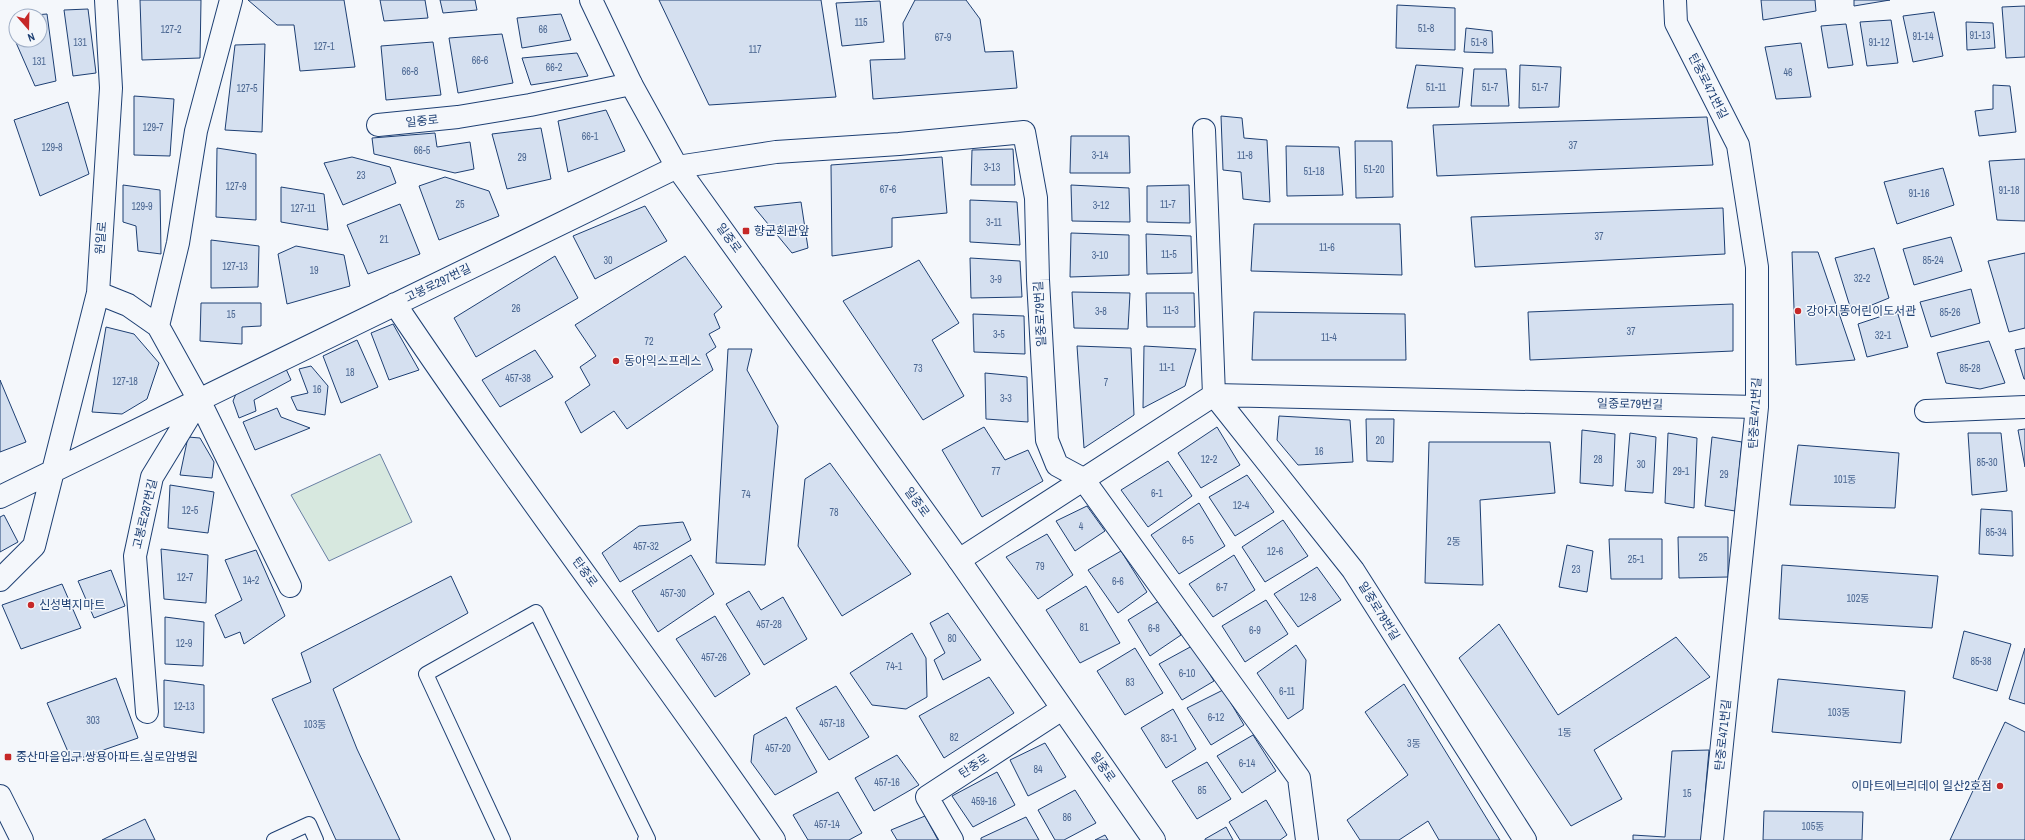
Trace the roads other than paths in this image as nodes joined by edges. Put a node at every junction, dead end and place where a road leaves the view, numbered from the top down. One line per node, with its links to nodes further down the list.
1 (106, 0): 9 (street, 원일로)
2 (230, 0): 11 (street)
3 (591, 0): 5 (street, 일중로)
4 (1675, 0): 14 (street, 탄중로471번길)
5 (631, 84): 6 (street, 일중로); 8 (street, 일중로)
6 (378, 125)
7 (1204, 130): 12 (street)
8 (677, 166): 10 (street, 고봉로297번길); 18 (street, 일중로79번길); 20 (street, 일중로)
9 (98, 293): 11 (street); 17 (street, 원일로)
10 (396, 304): 13 (street, 고봉로297번길); 31 (street, 탄중로)
11 (158, 326): 13 (street)
12 (1214, 395): 14 (street, 일중로79번길); 18 (street); 35 (street, 일중로79번길)
13 (199, 400): 17 (street, 고봉로297번길); 22 (street); 24 (street, 고봉로297번길)
14 (1757, 407): 36 (street, 탄중로471번길)
15 (2025, 407): 16 (street)
16 (1926, 411)
17 (54, 471): 19 (street, 고봉로297번길); 21 (street, 원일로)
18 (1083, 479): 20 (street); 34 (street, 일중로79번길)
19 (0, 497)
20 (959, 560): 23 (street, 일중로)
21 (0, 580)
22 (290, 586)
23 (1062, 709): 32 (street, 탄중로); 33 (street, 일중로)
24 (148, 712)
25 (0, 796): 26 (street)
26 (22, 840)
27 (274, 840): 28 (lane)
28 (316, 840)
29 (503, 840): 30 (lane)
30 (645, 840)
31 (774, 840)
32 (952, 840)
33 (1154, 840)
34 (1307, 840)
35 (1525, 840)
36 (1712, 840)

